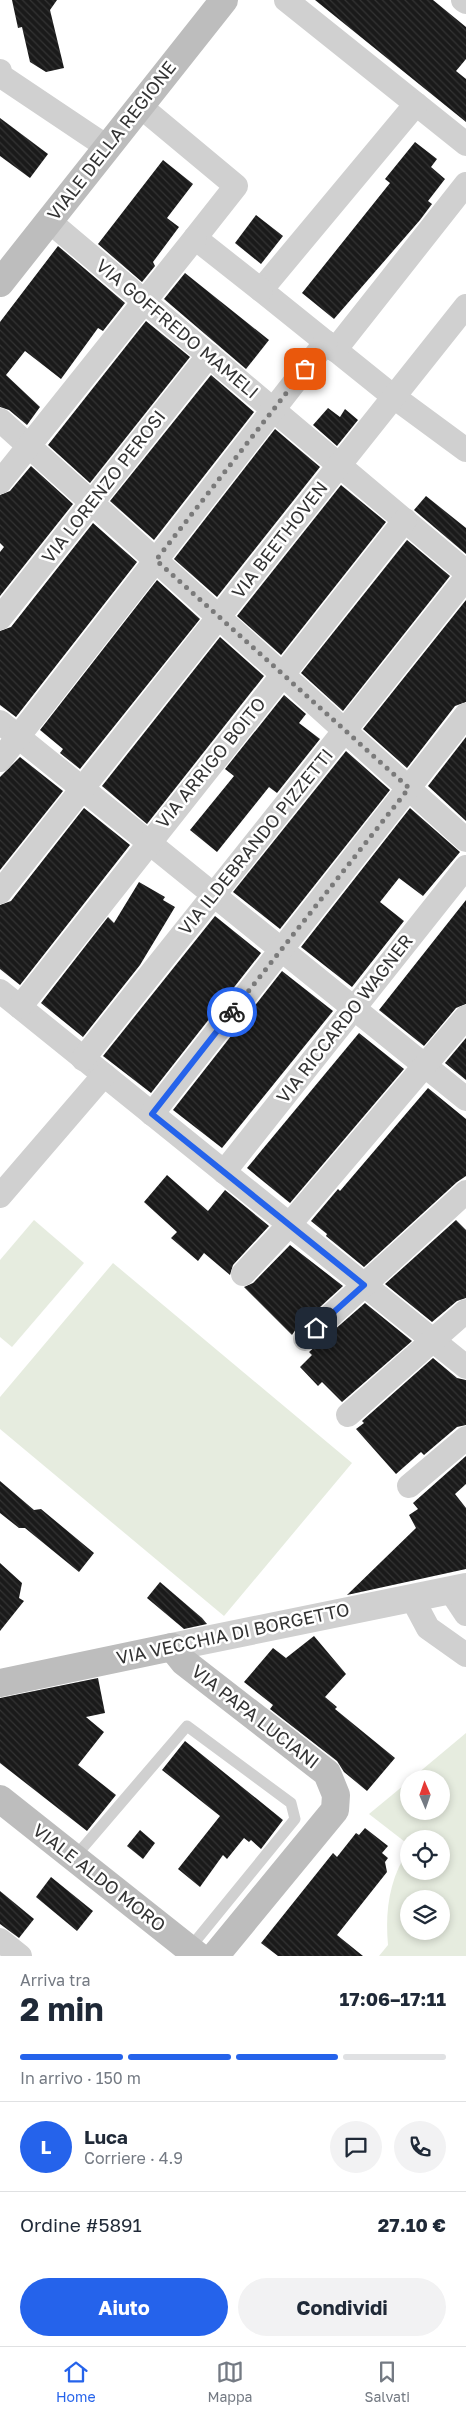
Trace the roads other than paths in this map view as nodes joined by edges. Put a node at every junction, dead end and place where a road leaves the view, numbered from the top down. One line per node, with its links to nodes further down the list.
1 (224, 0): 4 (main road, VIALE DELLA REGIONE)
2 (286, 0): 5 (street)
3 (1, 74): 7 (street)
4 (140, 106): 7 (main road, VIALE DELLA REGIONE); 10 (street)
5 (421, 108): 6 (street); 12 (street)
6 (466, 144)
7 (107, 147): 9 (main road, VIALE DELLA REGIONE)
8 (466, 184): 16 (street)
9 (49, 221): 11 (main road, VIALE DELLA REGIONE); 13 (street, VIA GOFFREDO MAMELI)
10 (195, 238): 12 (street); 13 (street)
11 (0, 283)
12 (268, 296): 16 (street)
13 (144, 301): 17 (street, VIA GOFFREDO MAMELI); 21 (street)
14 (466, 306): 15 (street, VIA BEETHOVEN)
15 (458, 331): 18 (street, VIA BEETHOVEN)
16 (330, 346): 18 (street); 19 (street)
17 (209, 355): 19 (street, VIA GOFFREDO MAMELI); 25 (street, VIA LORENZO PEROSI)
18 (394, 397): 22 (street); 23 (street, VIA BEETHOVEN)
19 (273, 410): 23 (street, VIA GOFFREDO MAMELI); 27 (street)
20 (0, 420): 21 (street)
21 (29, 446): 24 (street); 25 (street)
22 (466, 450)
23 (339, 465): 26 (street, VIA GOFFREDO MAMELI); 30 (street, VIA BEETHOVEN)
24 (0, 482)
25 (92, 502): 27 (street); 31 (street, VIA LORENZO PEROSI)
26 (405, 520): 28 (street, VIA GOFFREDO MAMELI); 32 (street, VIA ARRIGO BOITO)
27 (156, 560): 30 (street); 34 (street)
28 (466, 572)
29 (466, 578): 35 (street, VIA ILDEBRANDO PIZZETTI)
30 (219, 617): 32 (street); 38 (street, VIA BEETHOVEN)
31 (0, 618)
32 (282, 674): 35 (street); 40 (street, VIA ARRIGO BOITO)
33 (466, 715): 37 (street)
34 (9, 730): 36 (street); 38 (street)
35 (345, 730): 37 (street); 43 (street, VIA ILDEBRANDO PIZZETTI)
36 (0, 760)
37 (409, 788): 39 (street); 44 (street)
38 (82, 789): 40 (street); 42 (street, VIA BEETHOVEN)
39 (466, 840)
40 (148, 842): 43 (street); 46 (street, VIA ARRIGO BOITO)
41 (466, 867): 47 (street, VIA RICCARDO WAGNER)
42 (0, 892)
43 (213, 895): 44 (street); 49 (street, VIA ILDEBRANDO PIZZETTI)
44 (281, 950): 47 (street); 53 (street)
45 (0, 991): 46 (street)
46 (20, 1007): 49 (street)
47 (354, 1008): 50 (street); 54 (street, VIA RICCARDO WAGNER)
48 (466, 1017): 50 (street)
49 (83, 1059): 51 (street)
50 (425, 1066): 52 (street); 57 (street)
51 (104, 1075): 53 (street); 56 (street)
52 (466, 1099)
53 (152, 1114): 54 (street)
54 (224, 1172): 57 (street)
55 (466, 1192): 59 (street)
56 (0, 1196)
57 (289, 1225): 58 (street); 59 (street)
58 (243, 1274)
59 (364, 1285): 61 (street); 62 (street)
60 (466, 1311): 62 (street)
61 (305, 1339)
62 (434, 1341): 63 (street); 64 (street)
63 (466, 1368)
64 (348, 1415)
65 (466, 1438): 66 (street)
66 (409, 1486)
67 (458, 1588): 68 (street, VIA VECCHIA DI BORGETTO); 69 (street)
68 (412, 1598): 70 (street, VIA VECCHIA DI BORGETTO); 71 (street)
69 (466, 1614)
70 (172, 1647): 72 (main road, VIA VECCHIA DI BORGETTO); 78 (main road, VIA PAPA LUCIANI)
71 (466, 1655)
72 (0, 1683)
73 (0, 1799): 74 (main road, VIALE ALDO MORO)
74 (74, 1858): 76 (main road, VIALE ALDO MORO); 76 (lane)
75 (0, 1940): 77 (street)
76 (194, 1953)
77 (20, 1956)
78 (215, 1956)

